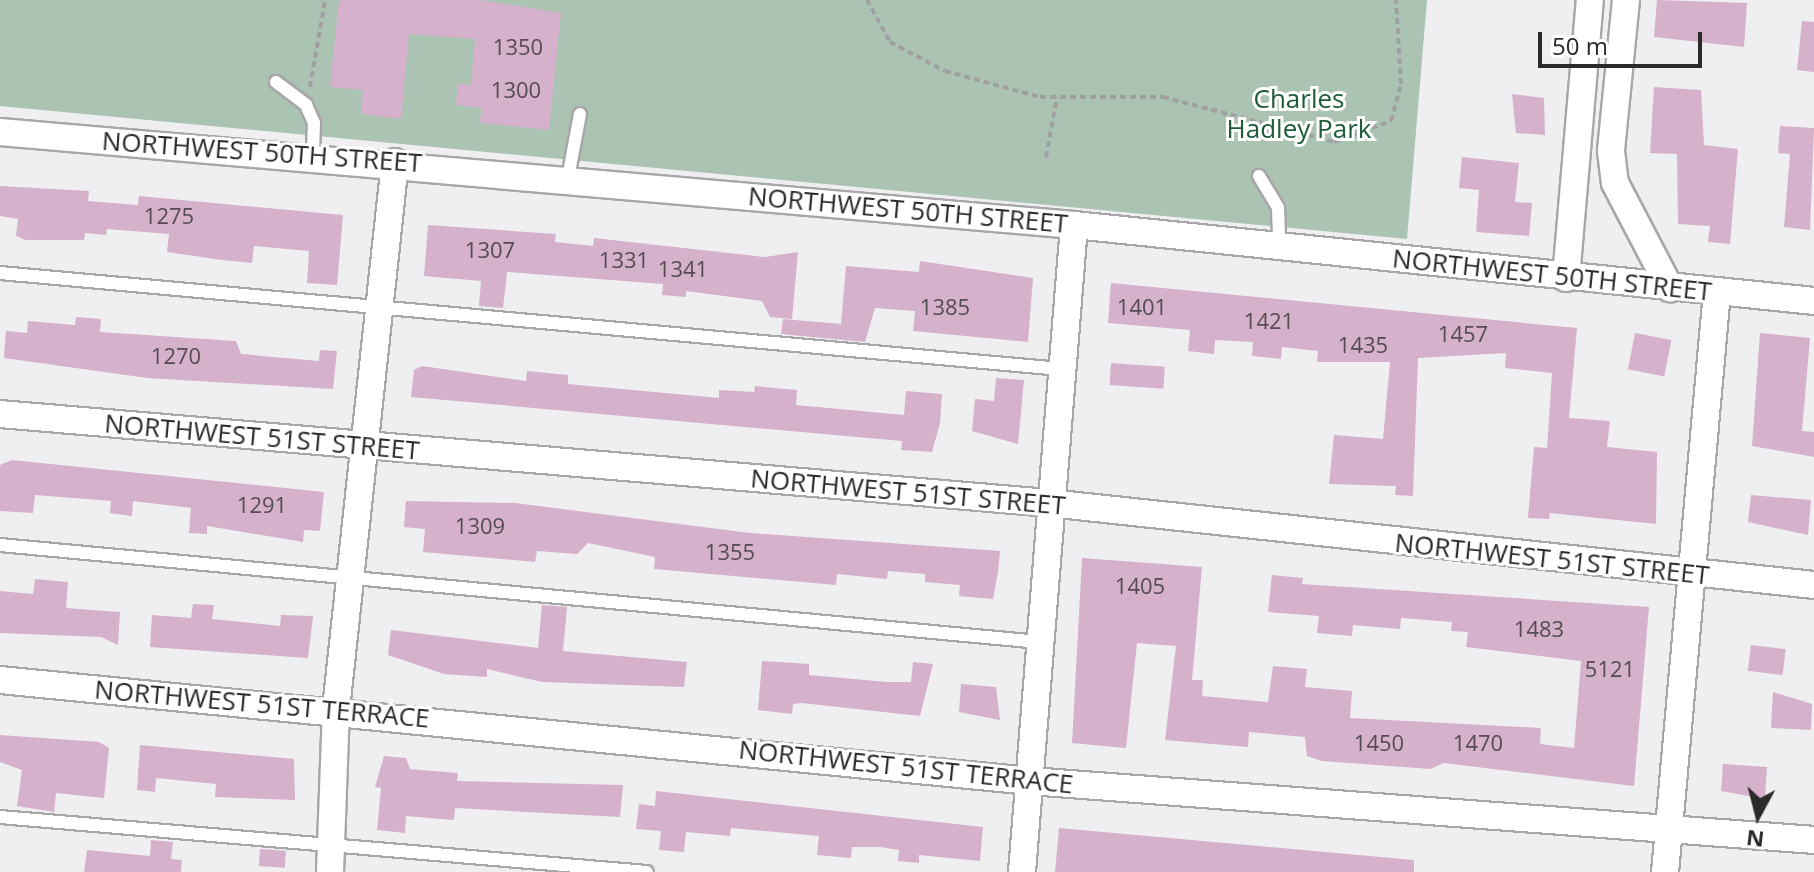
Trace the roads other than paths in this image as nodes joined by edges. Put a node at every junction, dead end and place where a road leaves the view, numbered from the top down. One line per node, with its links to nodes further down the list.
1 (1590, 0): 6 (street)
2 (1626, 0): 7 (street)
3 (276, 82): 8 (lane)
4 (580, 114): 11 (lane)
5 (0, 132): 8 (street, NORTHWEST 50TH STREET)
6 (1580, 142): 7 (street); 16 (street)
7 (1612, 145): 17 (street)
8 (313, 155): 9 (street, NORTHWEST 50TH STREET)
9 (395, 162): 11 (street, NORTHWEST 50TH STREET); 20 (street)
10 (1259, 176): 13 (lane)
11 (568, 178): 12 (street, NORTHWEST 50TH STREET)
12 (1074, 225): 13 (street, NORTHWEST 50TH STREET); 21 (street)
13 (1279, 247): 16 (street, NORTHWEST 50TH STREET)
14 (0, 273): 20 (lane)
15 (1814, 277): 19 (street)
16 (1566, 278): 17 (street, NORTHWEST 50TH STREET)
17 (1670, 288): 18 (street, NORTHWEST 50TH STREET)
18 (1717, 292): 19 (street, NORTHWEST 50TH STREET); 26 (street)
19 (1804, 300)
20 (383, 307): 21 (lane); 23 (street)
21 (1061, 369): 24 (street)
22 (0, 414): 23 (street, NORTHWEST 51ST STREET)
23 (370, 448): 24 (street, NORTHWEST 51ST STREET); 27 (street)
24 (1049, 503): 26 (street, NORTHWEST 51ST STREET); 29 (street)
25 (0, 545): 27 (lane)
26 (1689, 574): 28 (street, NORTHWEST 51ST STREET); 34 (street)
27 (353, 579): 29 (lane); 31 (street)
28 (1814, 585)
29 (1039, 642): 32 (street)
30 (0, 680): 31 (street, NORTHWEST 51ST TERRACE)
31 (336, 709): 32 (street, NORTHWEST 51ST TERRACE); 36 (street)
32 (1030, 781): 34 (street, NORTHWEST 51ST TERRACE); 39 (street)
33 (0, 817): 36 (lane)
34 (1668, 825): 35 (street, NORTHWEST 51ST TERRACE); 40 (street)
35 (1814, 840)
36 (331, 846): 37 (street); 38 (lane)
37 (330, 872)
38 (647, 872)
39 (1022, 872)
40 (1665, 872)

